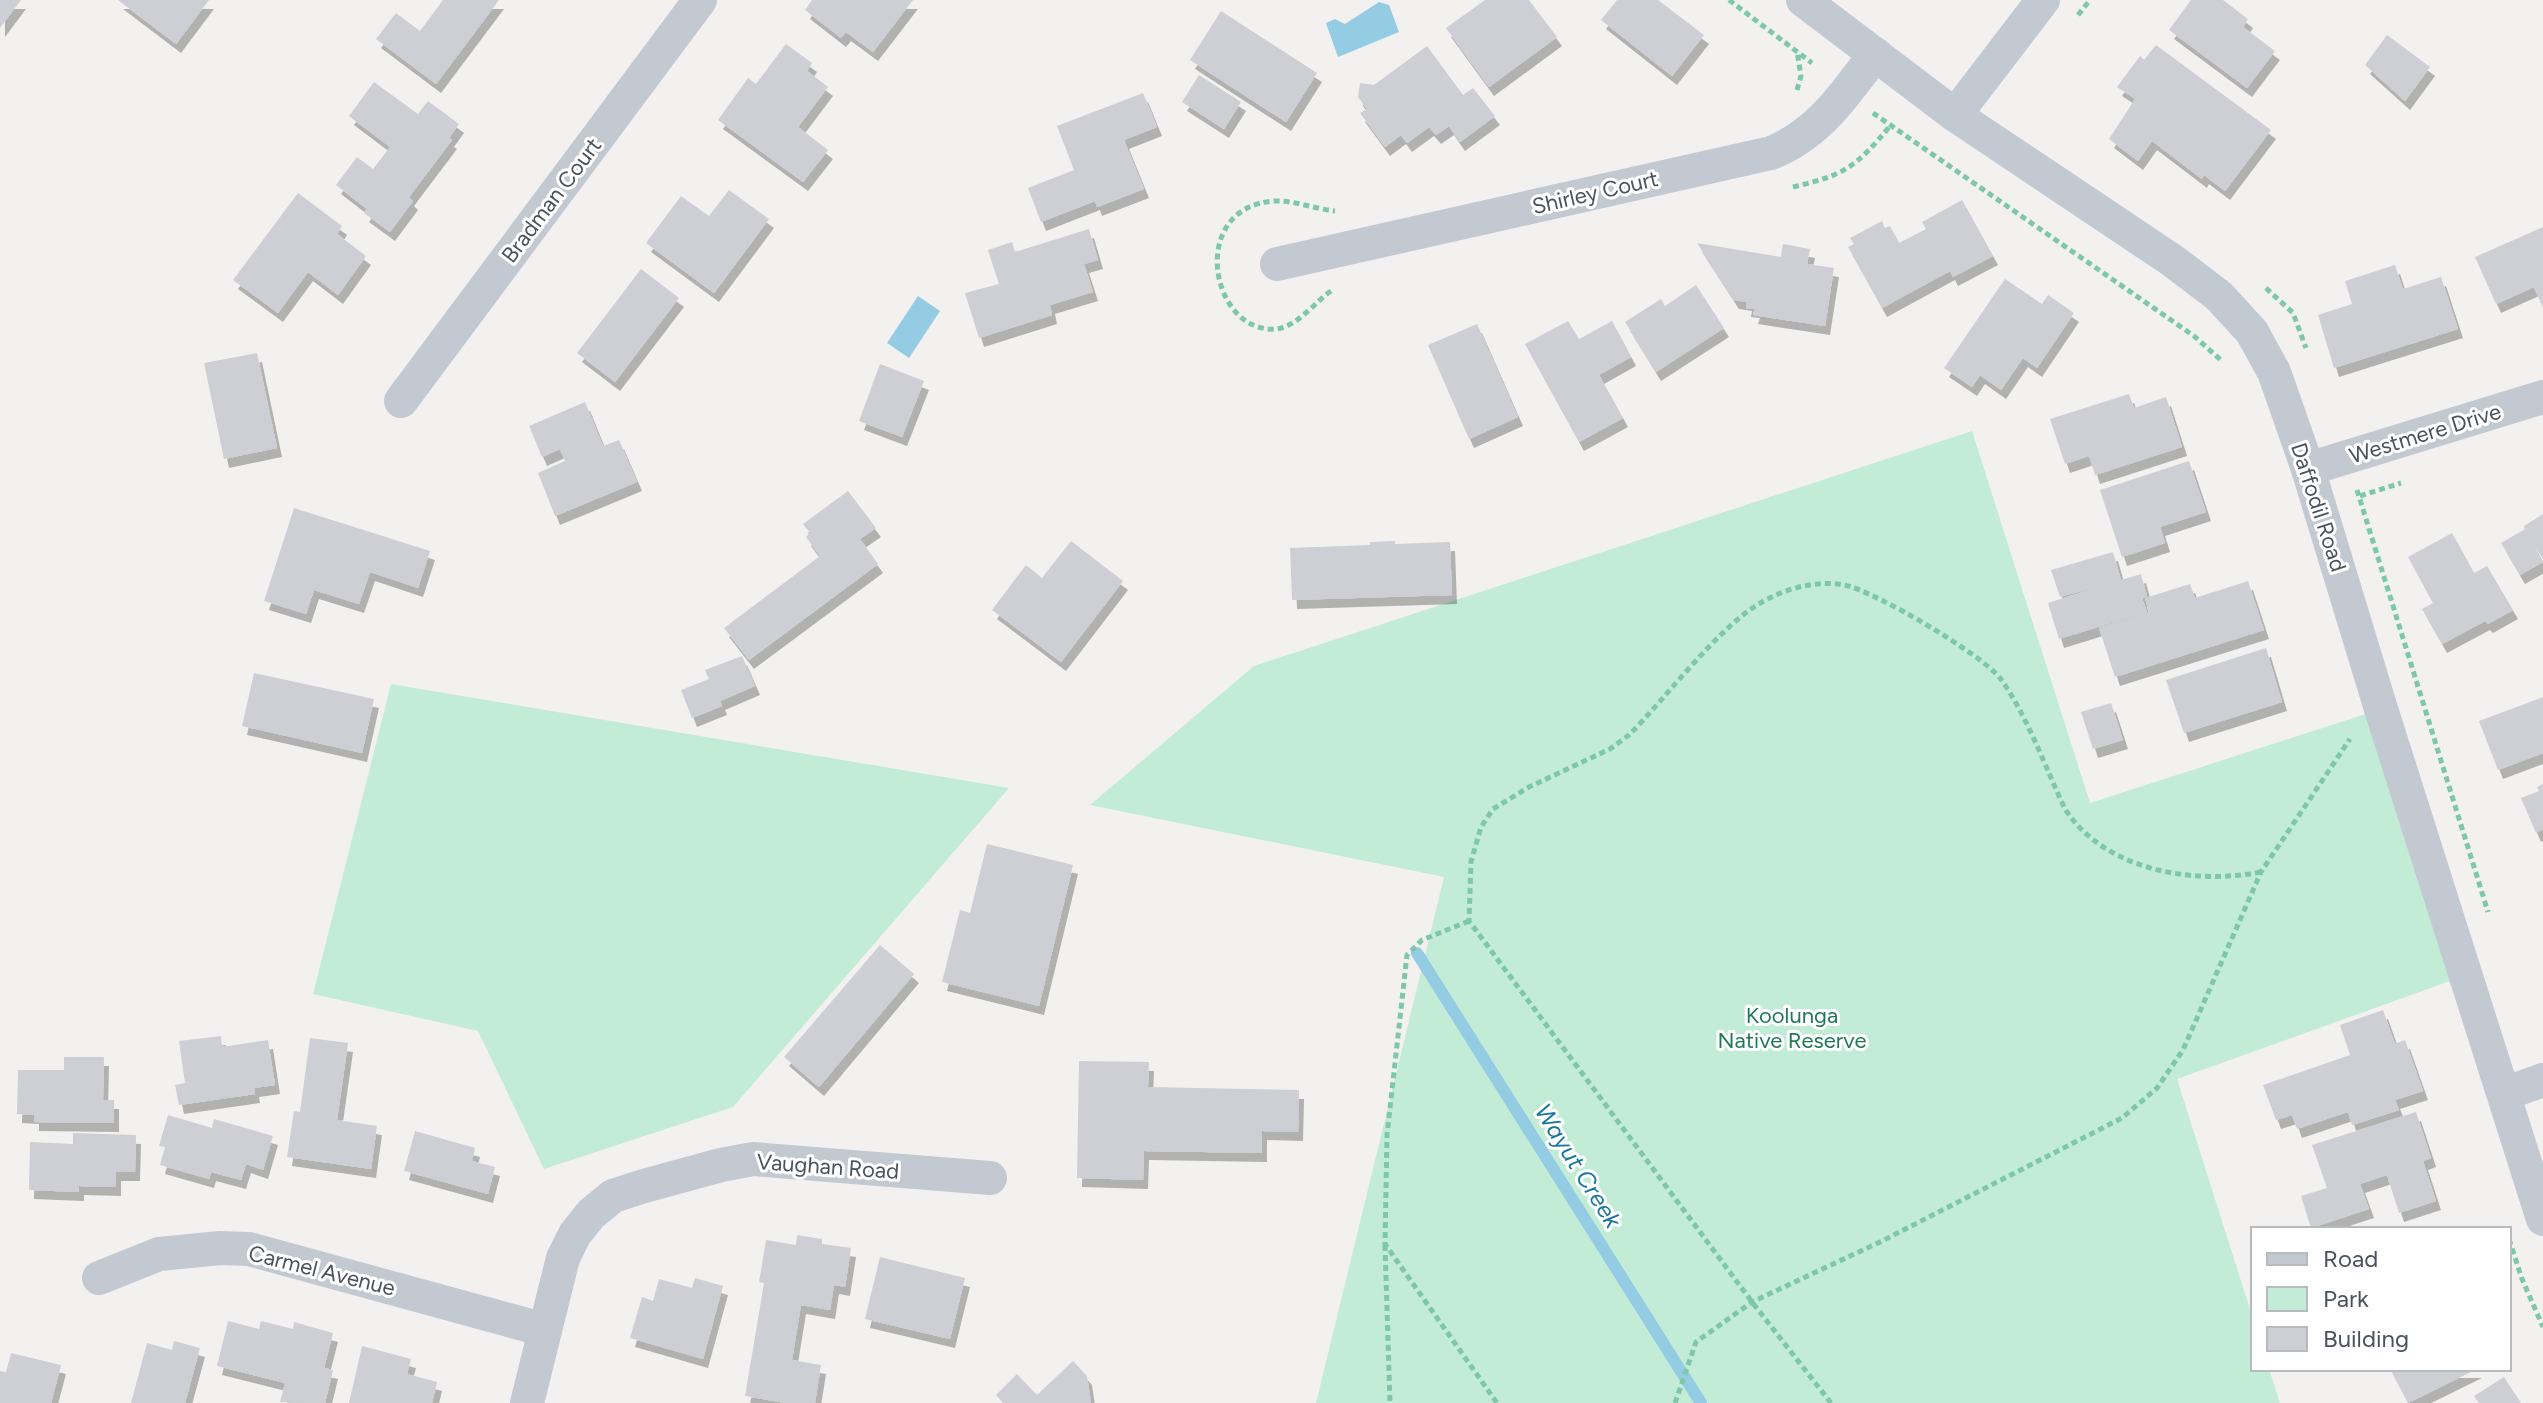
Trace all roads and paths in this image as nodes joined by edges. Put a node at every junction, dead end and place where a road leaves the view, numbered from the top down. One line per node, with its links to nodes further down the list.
1 (700, 0): 12 (street, Bradman Court)
2 (1729, 0): 6 (path)
3 (1803, 0): 5 (street, Daffodil Road)
4 (2043, 0): 8 (street)
5 (1875, 54): 8 (street, Daffodil Road); 9 (street, Shirley Court)
6 (1812, 63)
7 (1871, 111): 10 (path)
8 (1955, 115): 13 (street, Daffodil Road)
9 (1277, 264)
10 (2230, 372)
11 (2543, 397): 13 (street, Westmere Drive)
12 (401, 401)
13 (2308, 469): 20 (street, Daffodil Road)
14 (2360, 496): 18 (path)
15 (2351, 738): 16 (path)
16 (2261, 872): 17 (path); 26 (path)
17 (1469, 921): 23 (path); 26 (path)
18 (2491, 922)
19 (2543, 1080): 20 (street)
20 (2504, 1094): 22 (street, Daffodil Road)
21 (990, 1178): 28 (street, Vaughan Road)
22 (2543, 1219)
23 (1385, 1244): 30 (path); 31 (path)
24 (2511, 1245): 27 (path)
25 (99, 1278): 28 (street, Carmel Avenue)
26 (1752, 1302): 32 (path); 33 (path)
27 (2543, 1327)
28 (545, 1330): 29 (street, Vaughan Road)
29 (527, 1403)
30 (1390, 1403)
31 (1497, 1403)
32 (1675, 1403)
33 (1831, 1403)

